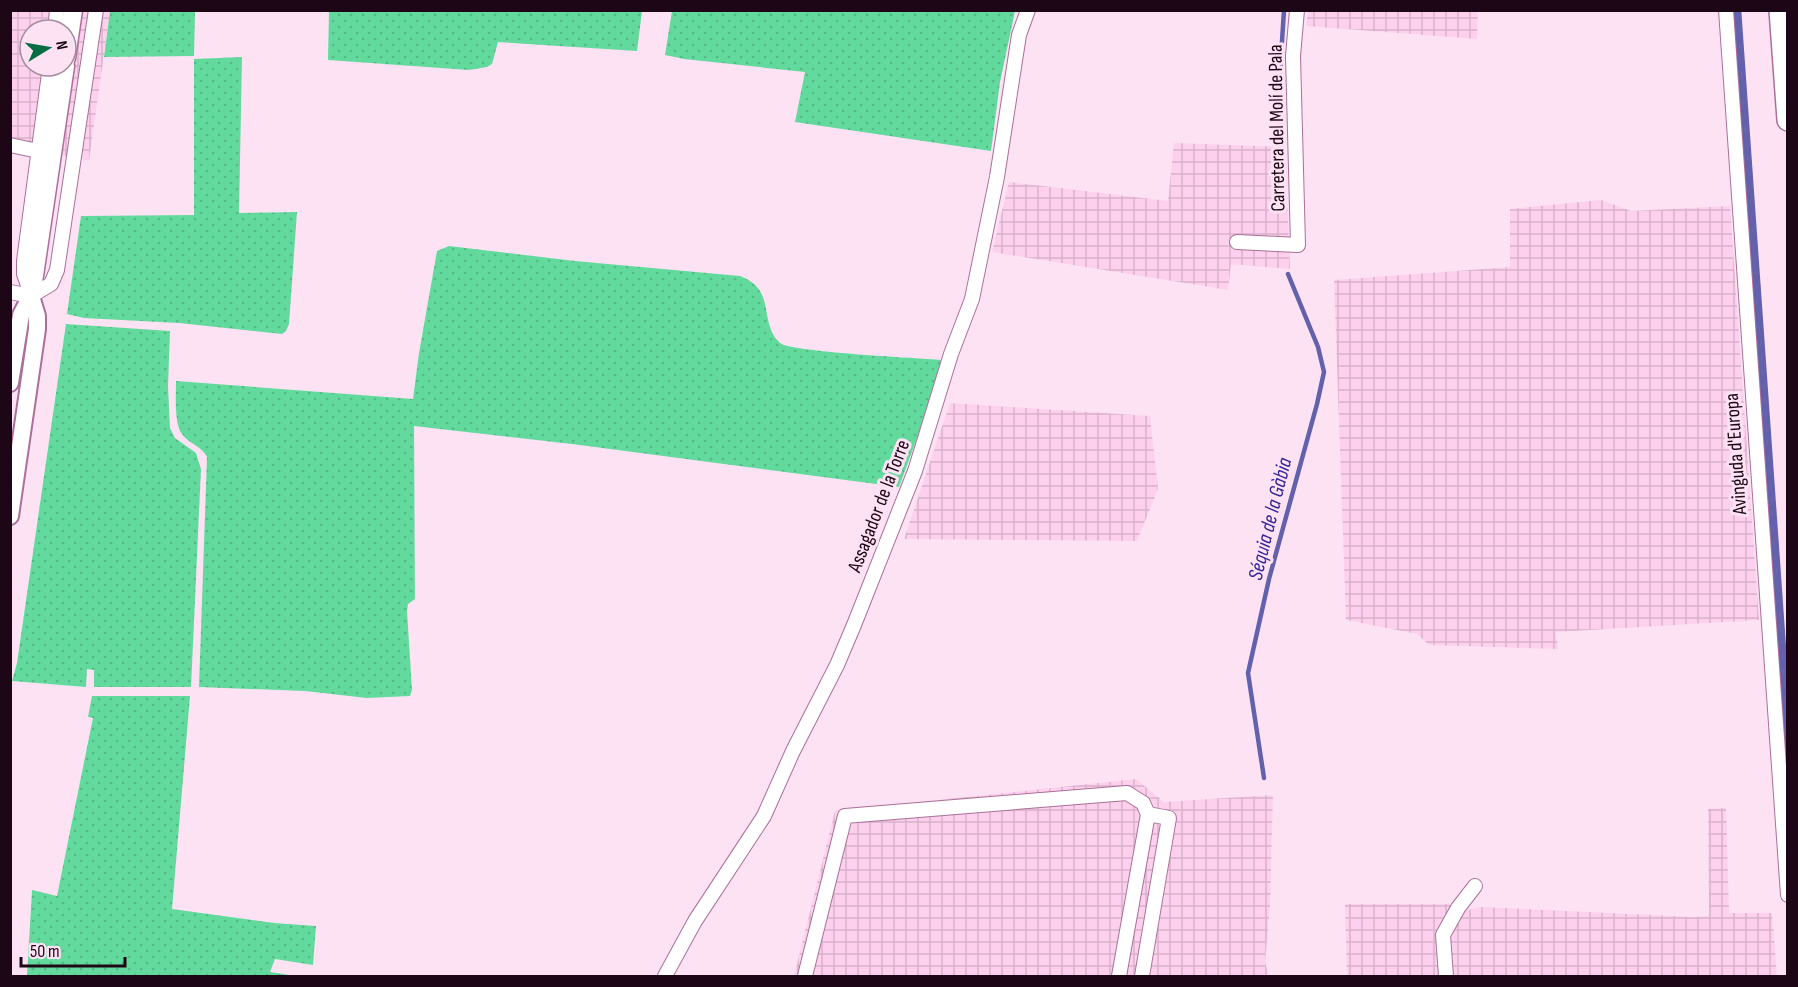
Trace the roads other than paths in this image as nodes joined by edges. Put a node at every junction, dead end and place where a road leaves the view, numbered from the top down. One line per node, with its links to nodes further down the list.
1 (96, 10): 13 (street)
2 (1028, 10): 19 (street, Assagador de la Torre)
3 (1298, 10): 11 (street, Carretera del Molí de Pala)
4 (1726, 10): 18 (street, Avinguda d'Europa)
5 (1780, 10): 8 (highway)
6 (48, 78): 10 (street)
7 (63, 78): 13 (main road)
8 (1788, 120)
9 (10, 145): 10 (street)
10 (38, 151): 13 (street)
11 (1237, 242)
12 (10, 292): 13 (street)
13 (32, 296): 14 (street); 15 (street)
14 (10, 383)
15 (10, 516)
16 (1148, 814): 20 (street); 21 (street); 22 (street)
17 (1475, 886): 23 (street)
18 (1788, 895)
19 (665, 976)
20 (805, 976)
21 (1119, 976)
22 (1142, 976)
23 (1446, 976)

